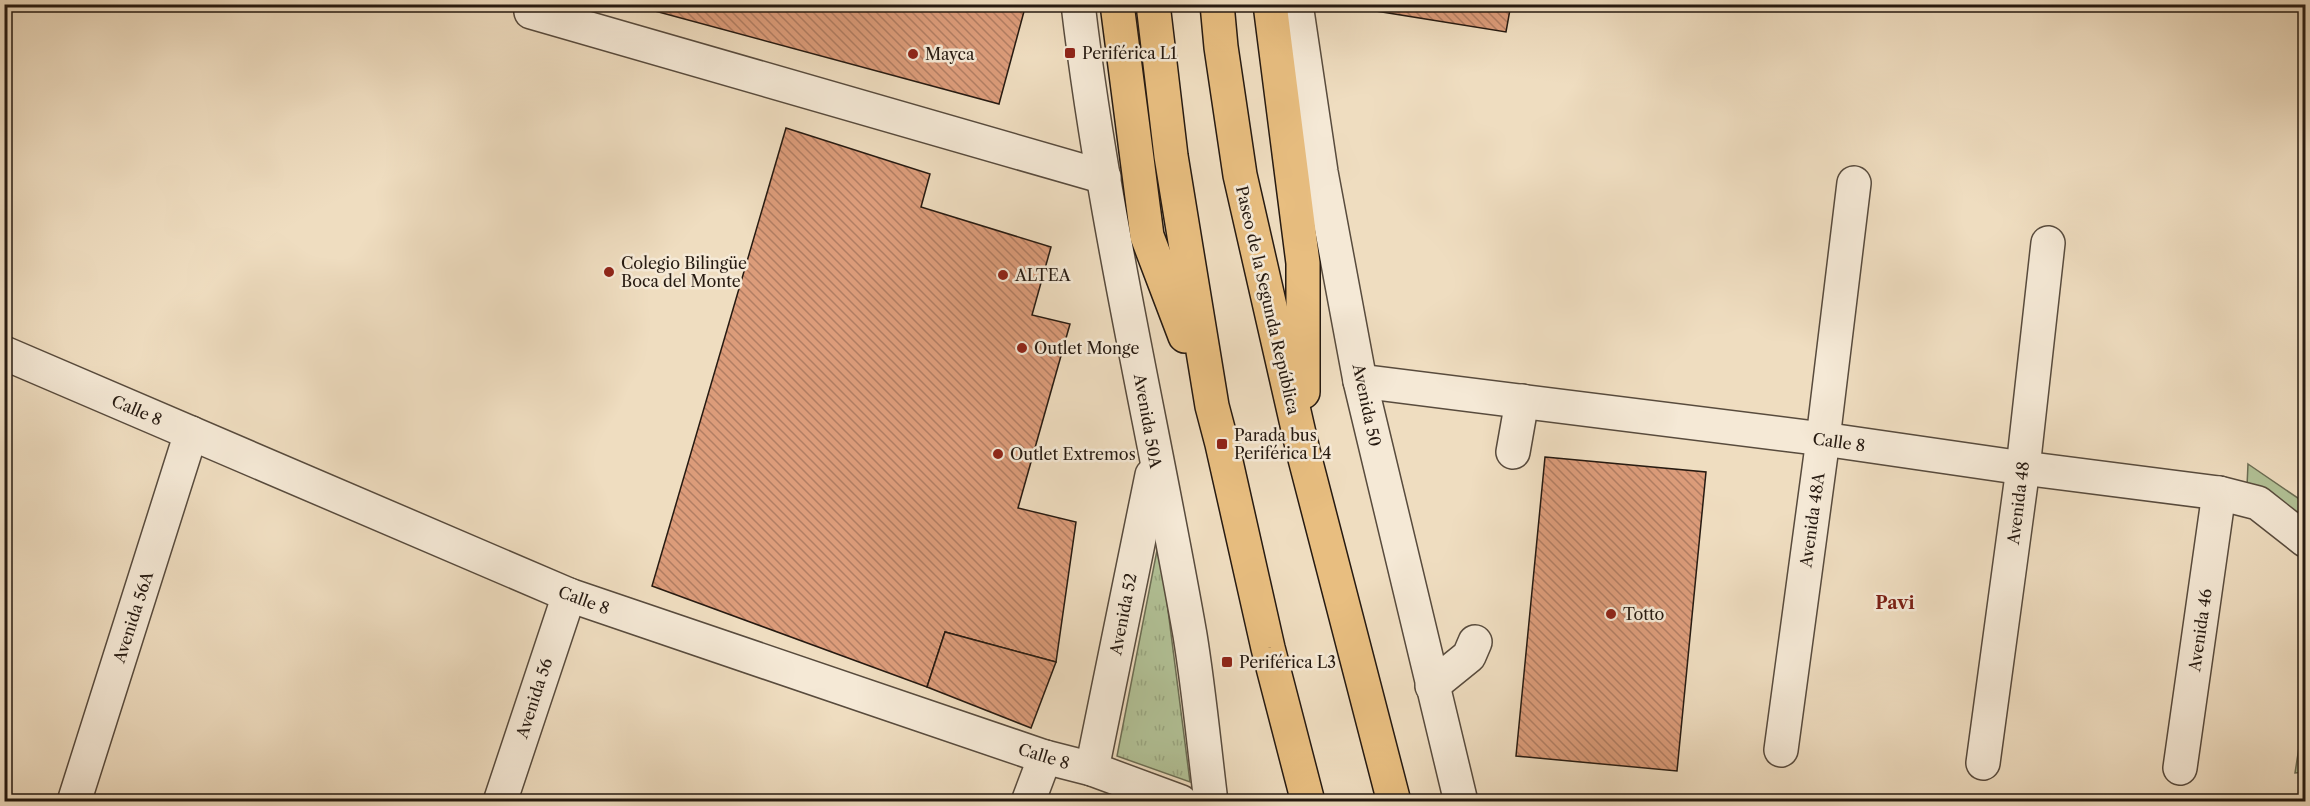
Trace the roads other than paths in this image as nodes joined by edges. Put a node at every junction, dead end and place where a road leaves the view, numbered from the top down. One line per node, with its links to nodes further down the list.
1 (1078, 4): 8 (street, Avenida 50A)
2 (1118, 4): 14 (highway)
3 (1153, 4): 14 (highway)
4 (1216, 4): 17 (highway, Paseo de la Segunda República)
5 (1270, 4): 17 (highway)
6 (1296, 4): 12 (street, Avenida 50)
7 (531, 12): 8 (street)
8 (1104, 177): 19 (street, Avenida 50A)
9 (1854, 183): 16 (street, Avenida 48A)
10 (2048, 243): 20 (street, Avenida 48)
11 (4, 353): 15 (street, Calle 8)
12 (1360, 381): 13 (street, Calle 8); 25 (street, Avenida 50)
13 (1522, 401): 16 (street, Calle 8); 18 (street)
14 (1212, 406): 36 (highway)
15 (191, 433): 23 (street, Calle 8); 31 (street, Avenida 56A)
16 (1823, 439): 20 (street, Calle 8); 26 (street, Avenida 48A)
17 (1303, 451): 37 (highway, Paseo de la Segunda República)
18 (1513, 452)
19 (1155, 458): 30 (street, Avenida 52); 35 (street, Avenida 50A)
20 (2023, 468): 21 (street, Calle 8); 28 (street, Avenida 48)
21 (2219, 493): 22 (street, Calle 8); 29 (street, Avenida 46)
22 (2305, 540)
23 (569, 595): 27 (street, Calle 8); 32 (street, Avenida 56)
24 (1475, 642): 25 (street)
25 (1432, 686): 38 (street, Avenida 50)
26 (1781, 750)
27 (1045, 757): 30 (street, Calle 8); 33 (street)
28 (1983, 763)
29 (2180, 768)
30 (1092, 770): 34 (street, Calle 8)
31 (74, 801)
32 (500, 801)
33 (1028, 801)
34 (1181, 801)
35 (1211, 801)
36 (1308, 801)
37 (1394, 801)
38 (1461, 801)

